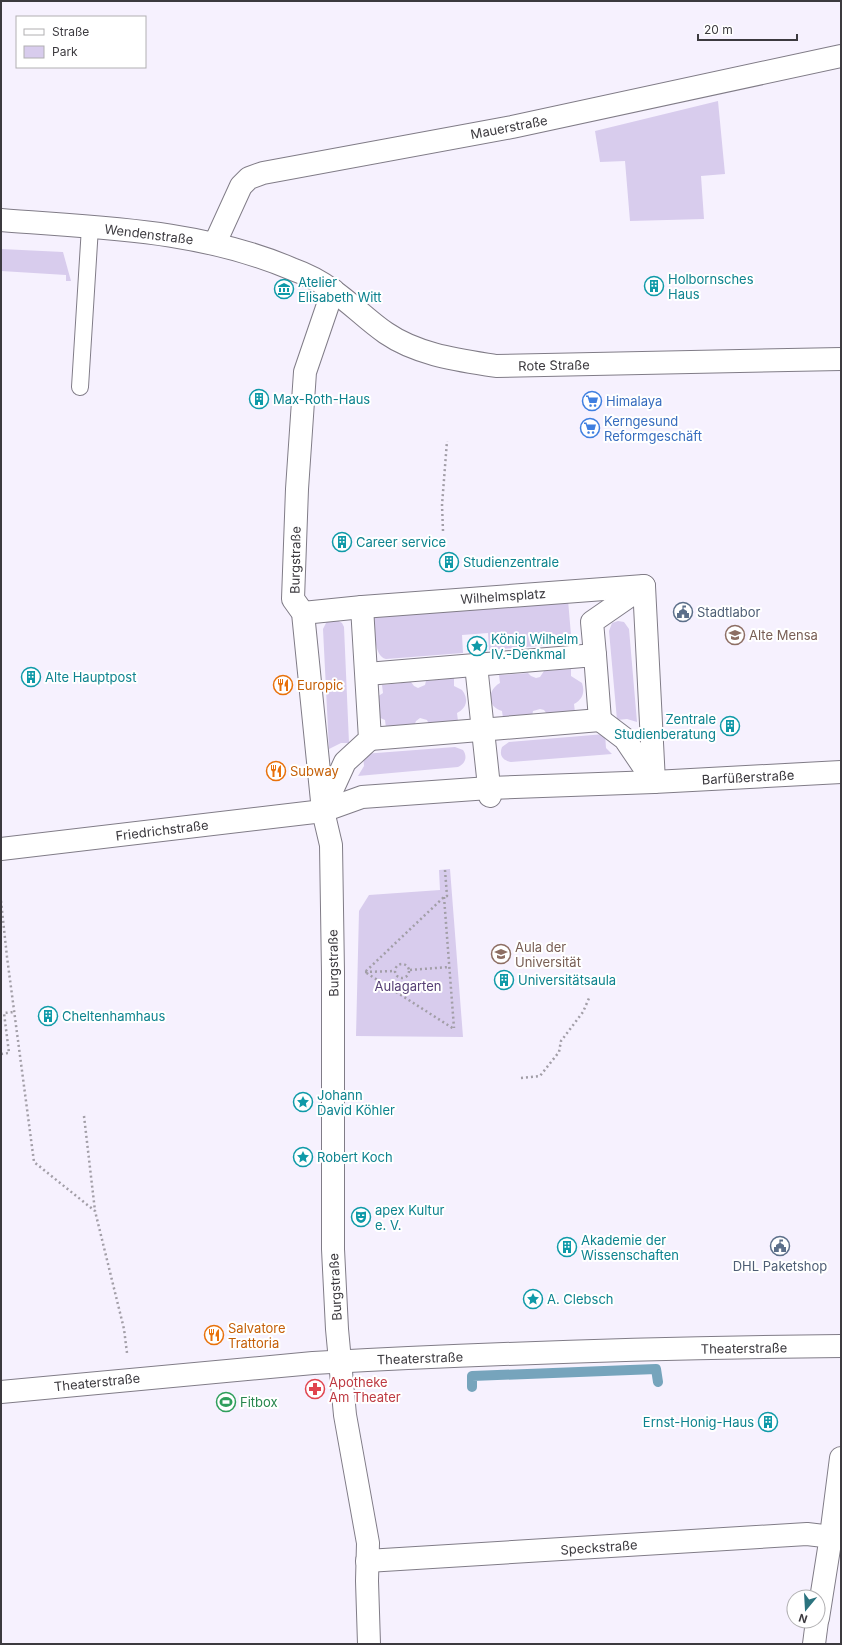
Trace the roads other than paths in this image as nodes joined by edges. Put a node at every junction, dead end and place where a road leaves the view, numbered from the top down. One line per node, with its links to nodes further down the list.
1 (841, 56): 4 (street, Mauerstraße)
2 (1, 220): 3 (street, Wendenstraße)
3 (90, 227): 4 (street, Wendenstraße); 8 (lane)
4 (215, 243): 5 (street, Wendenstraße)
5 (292, 269): 6 (street, Rote Straße)
6 (333, 290): 7 (street, Rote Straße); 11 (street, Burgstraße)
7 (841, 360)
8 (80, 386)
9 (644, 586): 10 (street, Wilhelmsplatz); 12 (street); 19 (street)
10 (362, 607): 11 (street, Wilhelmsplatz); 14 (street)
11 (303, 613): 21 (street, Burgstraße)
12 (594, 655): 13 (street); 15 (street)
13 (476, 665): 14 (street); 16 (street)
14 (367, 674): 17 (street)
15 (600, 720): 16 (street); 19 (street)
16 (482, 730): 17 (street); 20 (street)
17 (370, 739): 21 (street)
18 (841, 772): 19 (street, Barfüßerstraße)
19 (654, 782): 20 (street)
20 (489, 792): 21 (street)
21 (323, 811): 22 (street, Friedrichstraße); 24 (street, Burgstraße)
22 (1, 849)
23 (841, 1346): 24 (street, Theaterstraße)
24 (340, 1361): 25 (street, Theaterstraße); 28 (street, Burgstraße)
25 (1, 1392)
26 (841, 1458): 27 (street)
27 (836, 1537): 28 (street, Speckstraße); 29 (street)
28 (367, 1561): 31 (street, Burgstraße)
29 (824, 1589)
30 (816, 1629): 32 (street)
31 (369, 1644)
32 (814, 1644)

